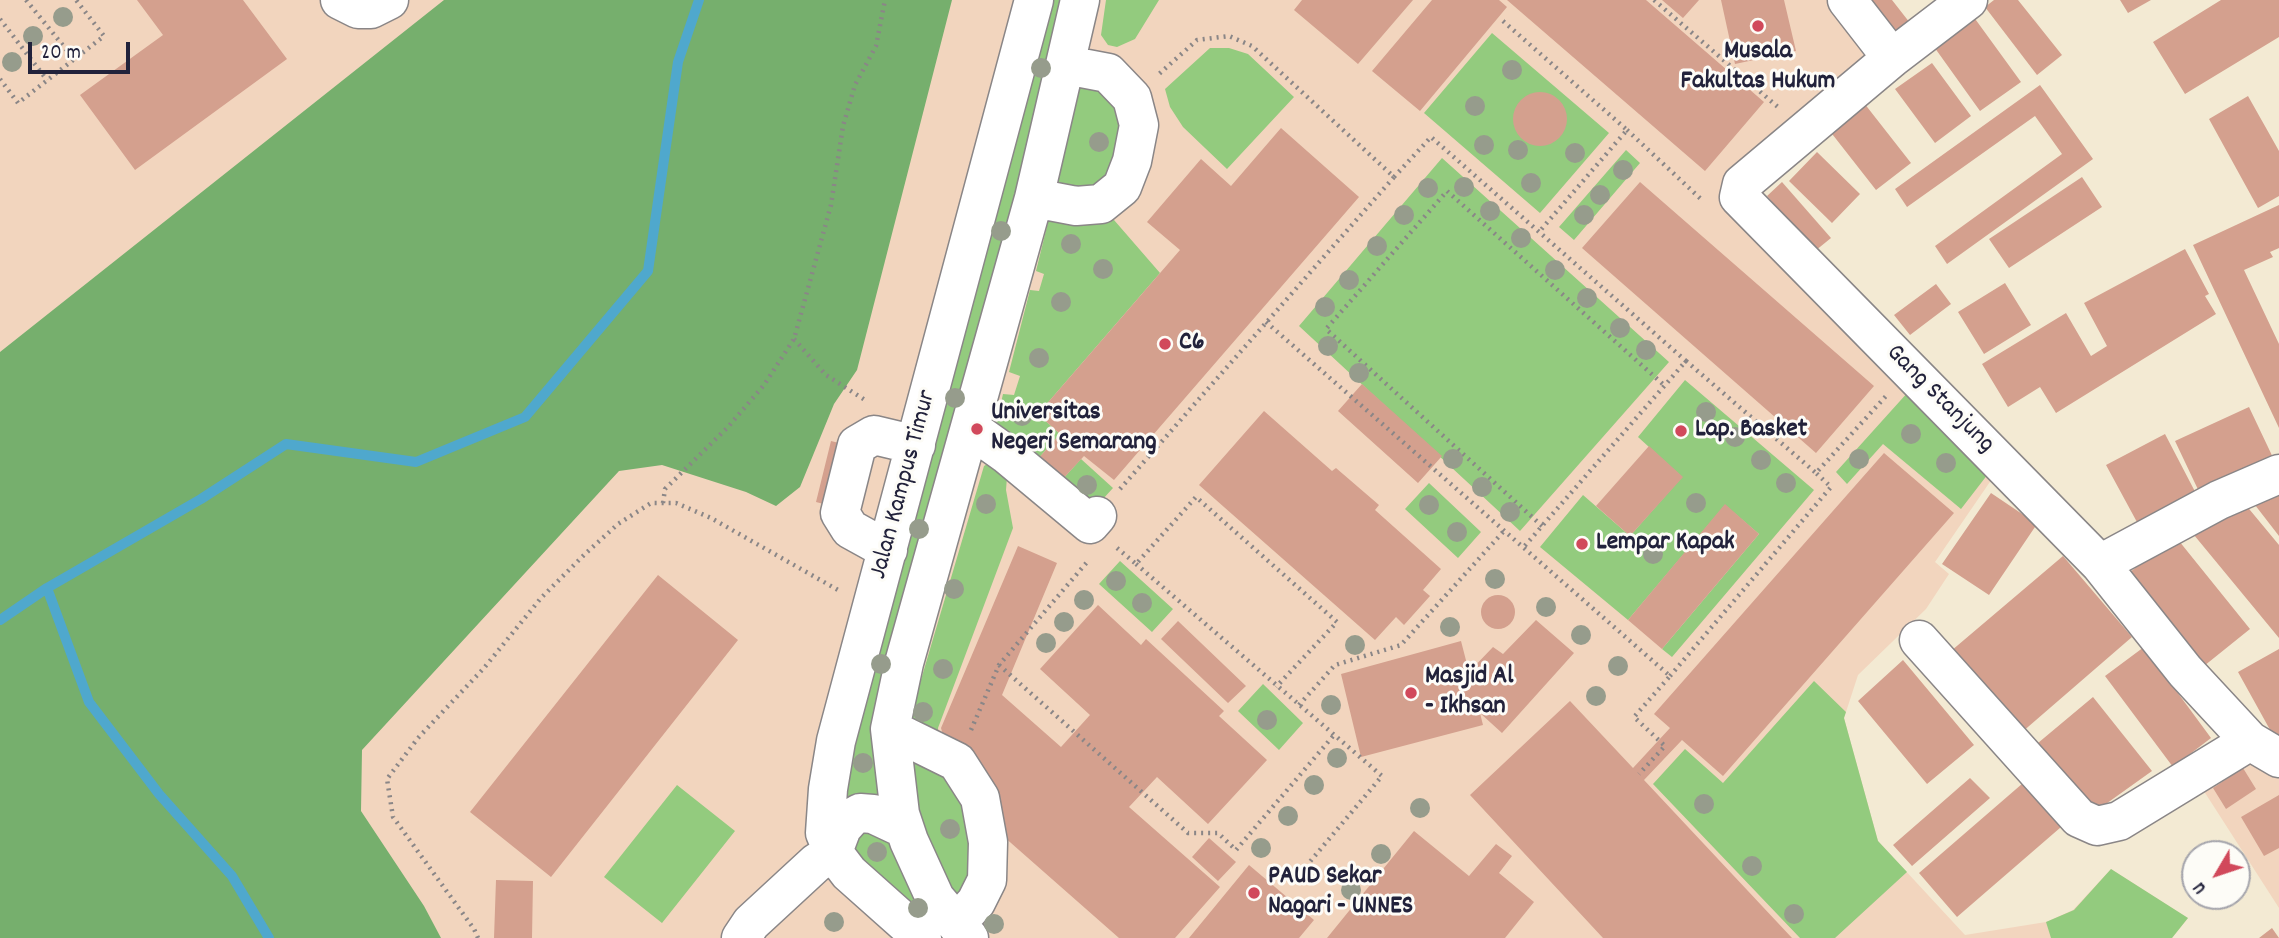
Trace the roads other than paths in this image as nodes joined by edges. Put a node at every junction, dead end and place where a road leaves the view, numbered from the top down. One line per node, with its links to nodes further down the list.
1 (340, 0): 2 (street)
2 (389, 0)
3 (1034, 0): 11 (street, Jalan Kampus Timur)
4 (1080, 0): 8 (street, Jalan Kampus Timur)
5 (1847, 0): 7 (street)
6 (1968, 0): 7 (street)
7 (1892, 58): 15 (street, Gang Stanjung)
8 (1066, 65): 9 (street, Jalan Kampus Timur); 9 (street)
9 (1034, 198): 10 (street, Jalan Kampus Timur)
10 (971, 429): 13 (street); 17 (street, Jalan Kampus Timur)
11 (916, 444): 14 (street, Jalan Kampus Timur); 14 (street)
12 (2279, 474): 15 (street)
13 (1098, 526)
14 (888, 550): 20 (street, Jalan Kampus Timur)
15 (2100, 564): 18 (street, Gang Stanjung)
16 (1919, 640): 18 (street)
17 (890, 729): 19 (street, Jalan Kampus Timur); 21 (street)
18 (2264, 750)
19 (905, 830): 20 (street); 21 (street, Jalan Kampus Timur)
20 (833, 852): 21 (street, Jalan Kampus Timur); 22 (street)
21 (949, 933)
22 (741, 938)

